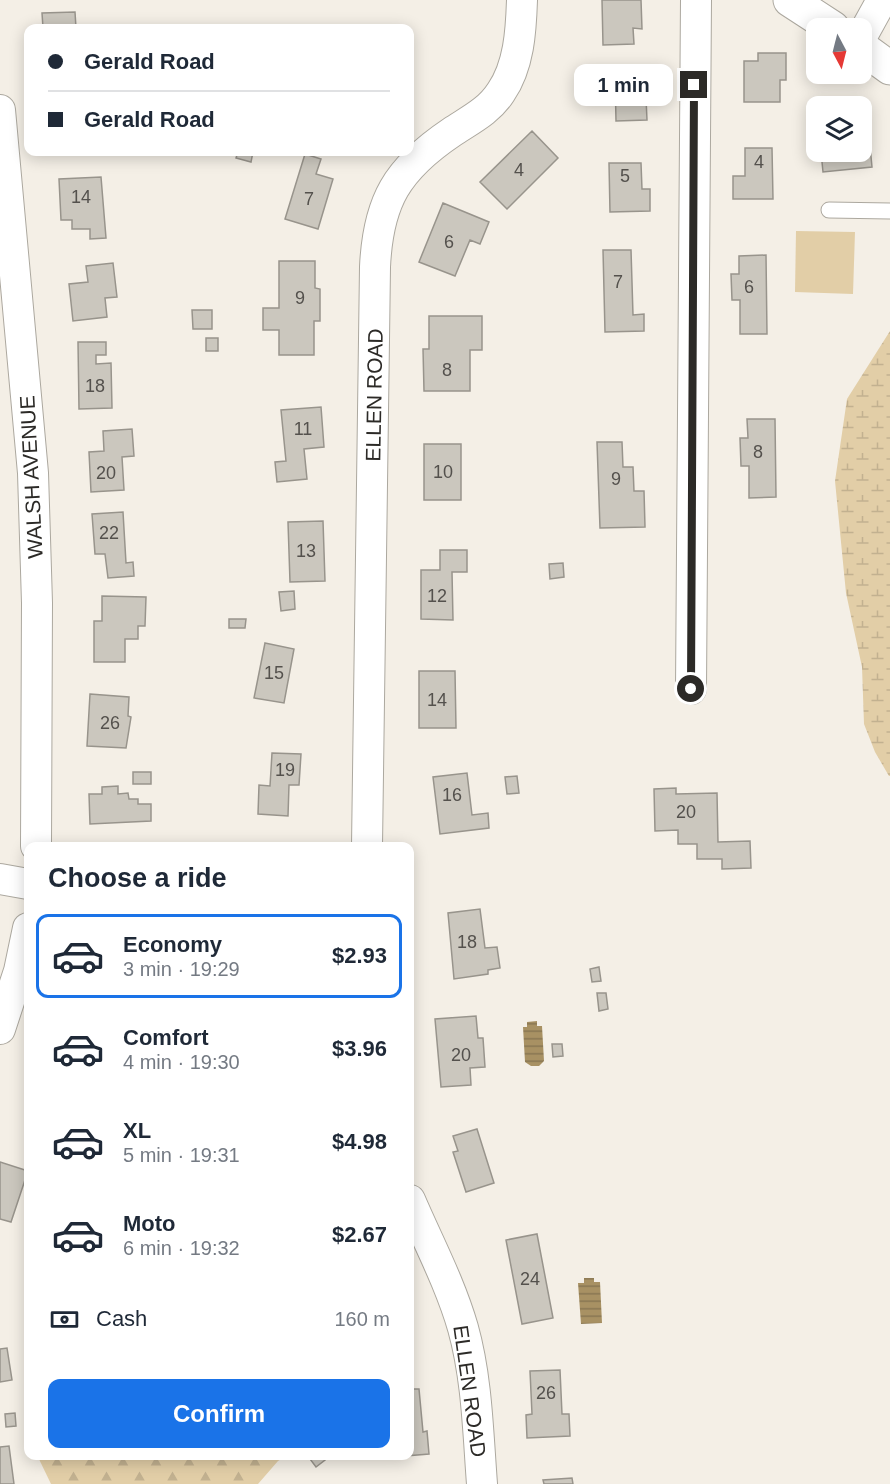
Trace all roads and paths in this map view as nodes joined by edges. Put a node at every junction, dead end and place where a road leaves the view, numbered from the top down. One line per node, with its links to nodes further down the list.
1 (522, 0): 14 (street, ELLEN ROAD)
2 (696, 0): 12 (street)
3 (790, 0): 5 (main road)
4 (882, 0): 6 (street)
5 (818, 18)
6 (872, 18)
7 (872, 56): 8 (main road)
8 (890, 69)
9 (0, 110): 13 (street, WALSH AVENUE)
10 (829, 210): 11 (lane)
11 (890, 211)
12 (691, 689)
13 (36, 842)
14 (367, 842)
15 (0, 879): 16 (street)
16 (24, 883)
17 (24, 947): 18 (street)
18 (0, 1029)
19 (414, 1209): 20 (street, ELLEN ROAD)
20 (482, 1484)

